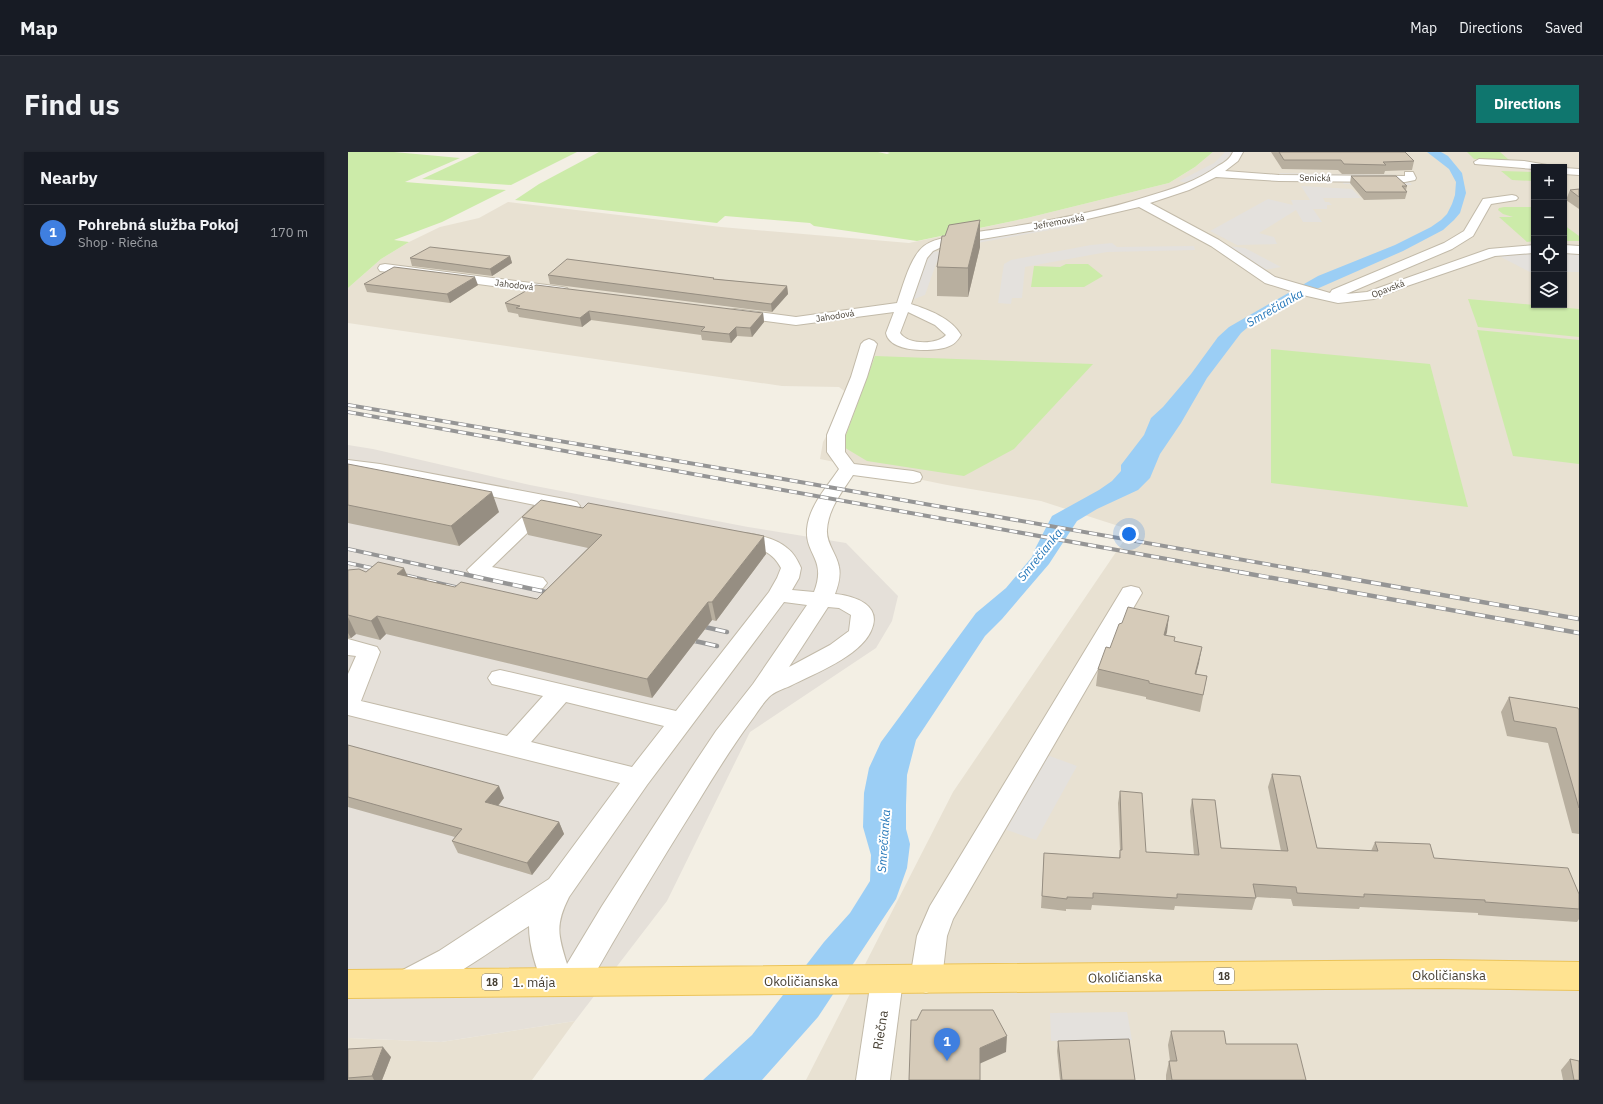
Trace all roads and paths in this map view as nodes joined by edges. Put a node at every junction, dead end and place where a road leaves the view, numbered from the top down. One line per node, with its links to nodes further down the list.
1 (1238, 152): 6 (street, Jefremovská)
2 (1478, 162): 3 (street)
3 (1531, 165)
4 (1567, 171): 5 (street)
5 (1579, 172)
6 (1215, 174): 7 (street, Senická); 9 (street, Jefremovská)
7 (1409, 174)
8 (1512, 198): 15 (street)
9 (1141, 203): 15 (street, Opavská); 16 (street, Jefremovská)
10 (1531, 249): 15 (street, Opavská)
11 (1567, 249): 12 (street)
12 (1579, 250)
13 (385, 268): 14 (street, Jahodová)
14 (573, 292)
15 (1327, 297)
16 (904, 306): 17 (street, Jahodová)
17 (721, 312)
18 (869, 344): 20 (street)
19 (348, 465): 22 (street)
20 (848, 469): 21 (street); 28 (street)
21 (913, 477)
22 (549, 502): 23 (street); 25 (street)
23 (588, 509)
24 (714, 534): 27 (street)
25 (536, 582)
26 (1131, 593): 40 (street)
27 (778, 595): 28 (street); 35 (street)
28 (822, 600): 31 (street); 31 (street)
29 (348, 647): 33 (street)
30 (500, 678): 32 (street)
31 (761, 690): 42 (street)
32 (561, 692): 35 (street); 36 (street)
33 (348, 702)
34 (348, 706): 36 (street)
35 (682, 721): 37 (street)
36 (512, 747): 37 (street)
37 (638, 778): 38 (street)
38 (559, 888): 42 (street); 44 (street)
39 (1579, 976): 40 (main road, Okoličianska / 18)
40 (926, 979): 41 (main road, Okoličianska / 18)
41 (878, 980): 43 (main road, Okoličianska / 18); 46 (street, Riečna)
42 (566, 981): 43 (main road, 1. mája / 18); 44 (main road, 1. mája / 18)
43 (672, 982)
44 (408, 983): 45 (main road, 1. mája / 18)
45 (348, 984)
46 (873, 1080)

